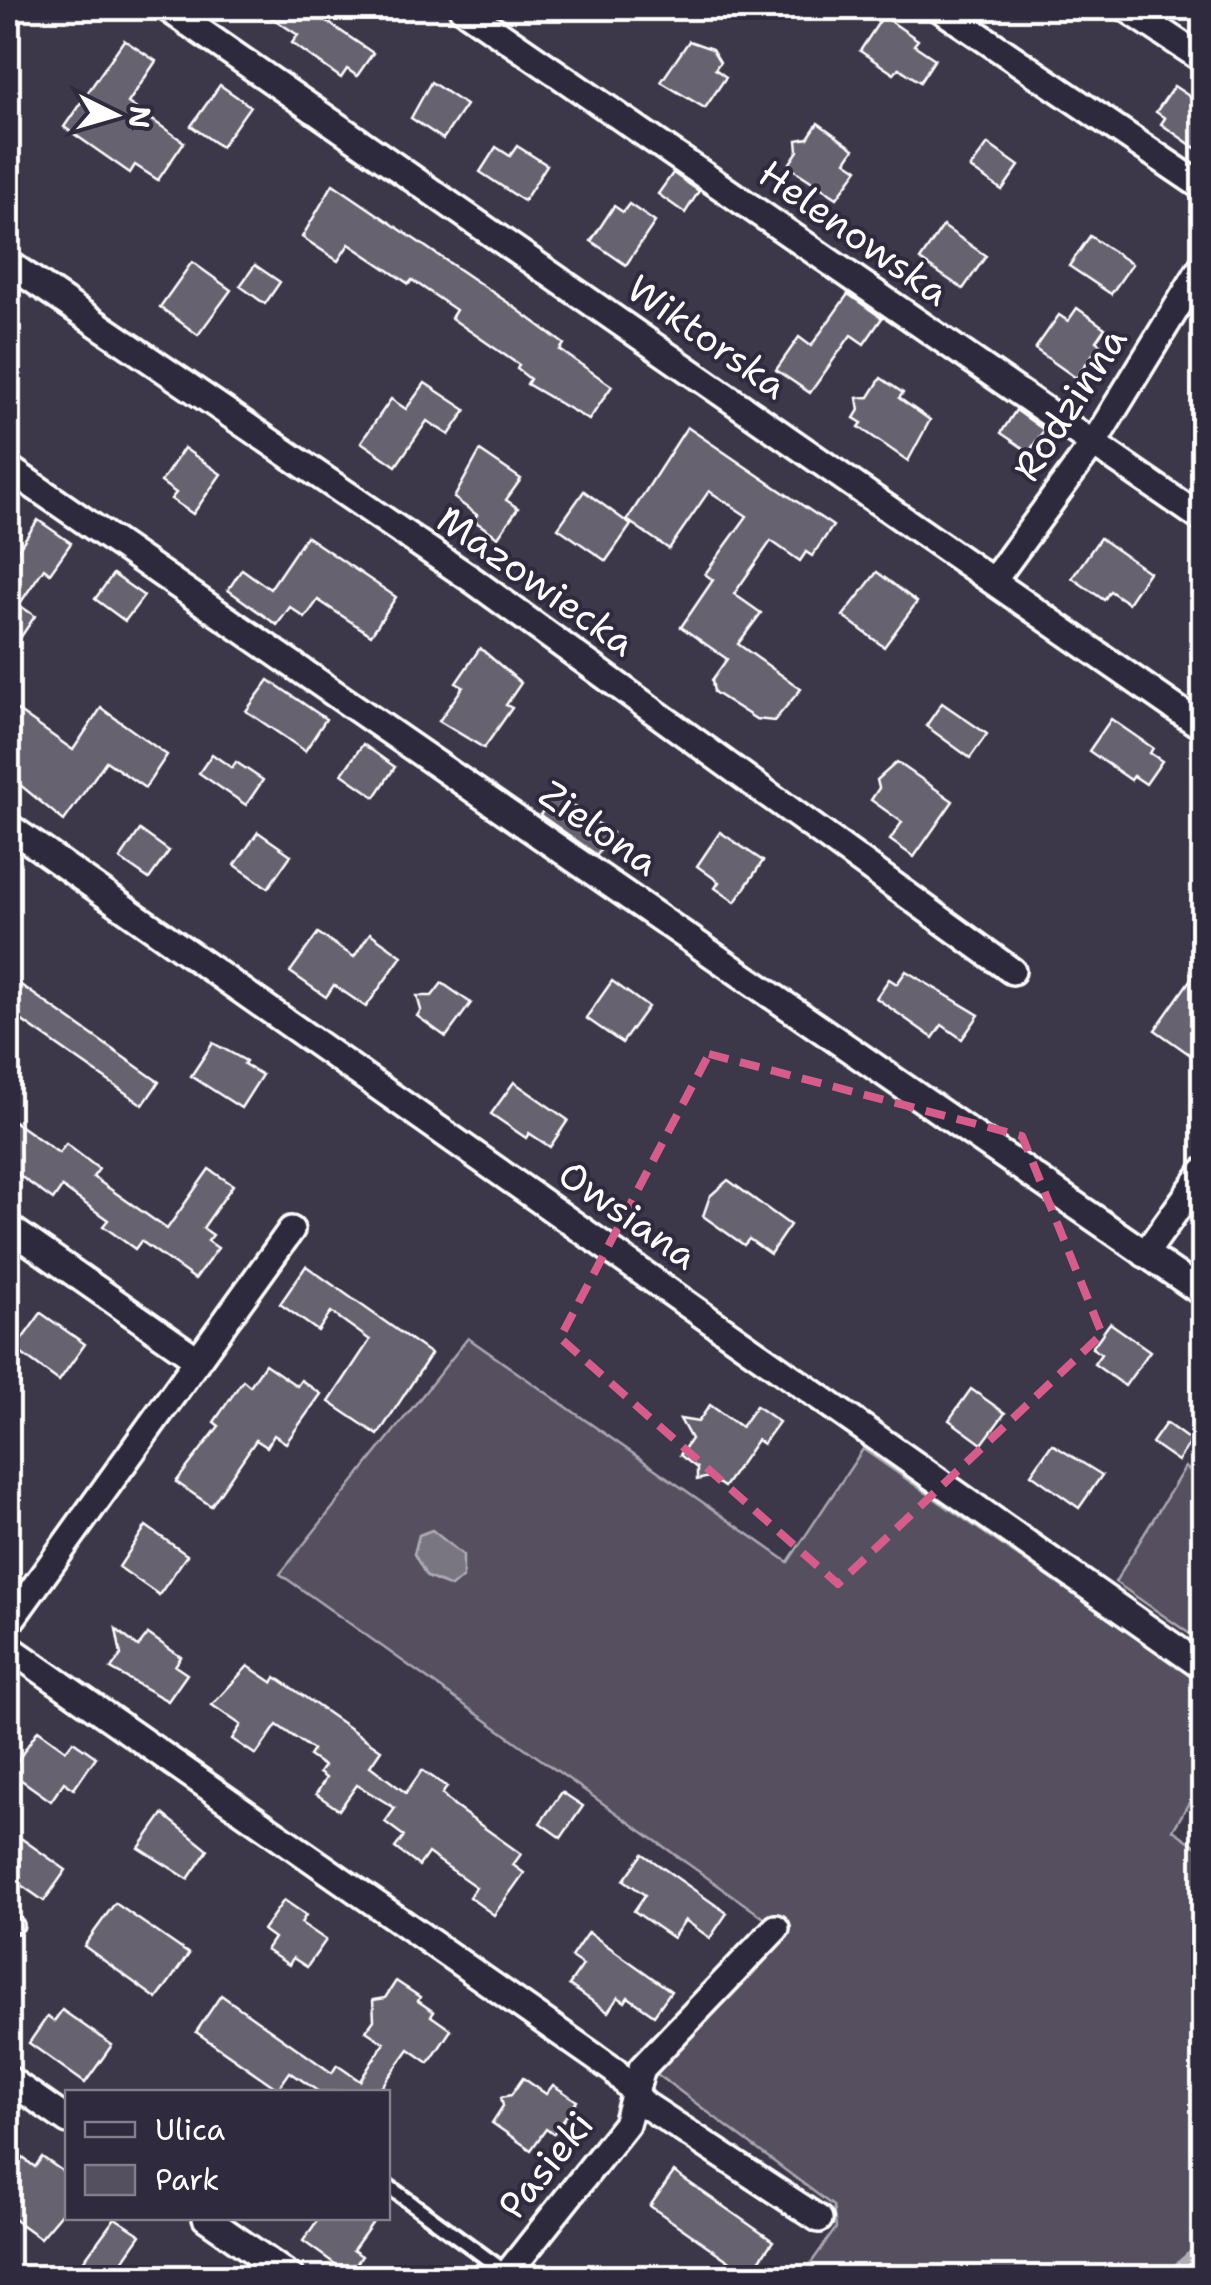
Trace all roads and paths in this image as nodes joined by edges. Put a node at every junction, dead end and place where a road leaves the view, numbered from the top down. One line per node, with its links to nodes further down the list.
1 (167, 8): 12 (street, Wiktorska)
2 (462, 8): 9 (street, Helenowska)
3 (940, 8): 6 (street)
4 (1126, 8): 5 (street)
5 (1204, 60)
6 (1204, 188)
7 (1204, 263): 9 (street, Rodzinna)
8 (8, 264): 15 (street, Mazowiecka)
9 (1093, 444): 11 (street, Helenowska); 12 (street, Rodzinna)
10 (8, 468): 19 (street, Zielona)
11 (1204, 520)
12 (993, 581): 13 (street, Wiktorska)
13 (1204, 728)
14 (8, 826): 24 (street, Owsiana)
15 (1012, 971)
16 (1204, 1172): 19 (street)
17 (8, 1226): 21 (street)
18 (292, 1230): 21 (street)
19 (1144, 1254): 20 (street, Zielona)
20 (1204, 1294)
21 (196, 1359): 22 (street)
22 (8, 1624)
23 (8, 1646): 27 (street)
24 (1204, 1668)
25 (776, 1928): 27 (street, Pasieki)
26 (8, 2079): 28 (street)
27 (634, 2094): 30 (street); 32 (street, Pasieki)
28 (65, 2119)
29 (390, 2188): 32 (lane)
30 (818, 2218)
31 (209, 2220): 33 (street)
32 (508, 2276)
33 (292, 2278)

